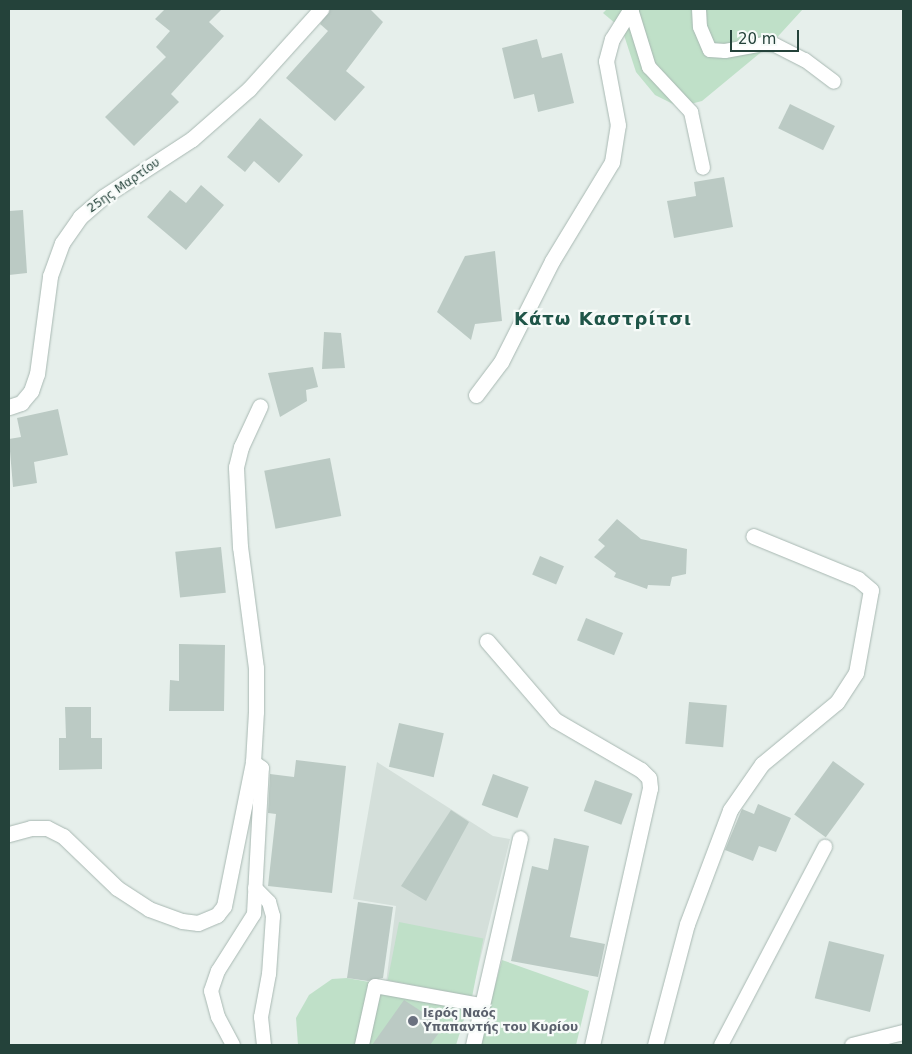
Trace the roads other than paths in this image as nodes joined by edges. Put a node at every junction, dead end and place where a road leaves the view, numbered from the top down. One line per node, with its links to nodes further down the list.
1 (321, 9): 8 (street, 25ης Μαρτίου)
2 (631, 9): 5 (lane); 6 (street)
3 (699, 9): 4 (lane)
4 (834, 82)
5 (702, 168)
6 (476, 395)
7 (260, 406): 11 (street)
8 (9, 407)
9 (753, 536): 23 (street)
10 (487, 641): 22 (street)
11 (253, 762): 12 (street); 15 (lane)
12 (9, 834)
13 (520, 838): 16 (street)
14 (825, 847): 24 (lane)
15 (255, 888): 18 (lane); 19 (lane)
16 (481, 1005): 20 (lane); 21 (street)
17 (903, 1032): 25 (street)
18 (233, 1045)
19 (264, 1045)
20 (362, 1045)
21 (473, 1045)
22 (592, 1045)
23 (655, 1045)
24 (721, 1045)
25 (852, 1045)

